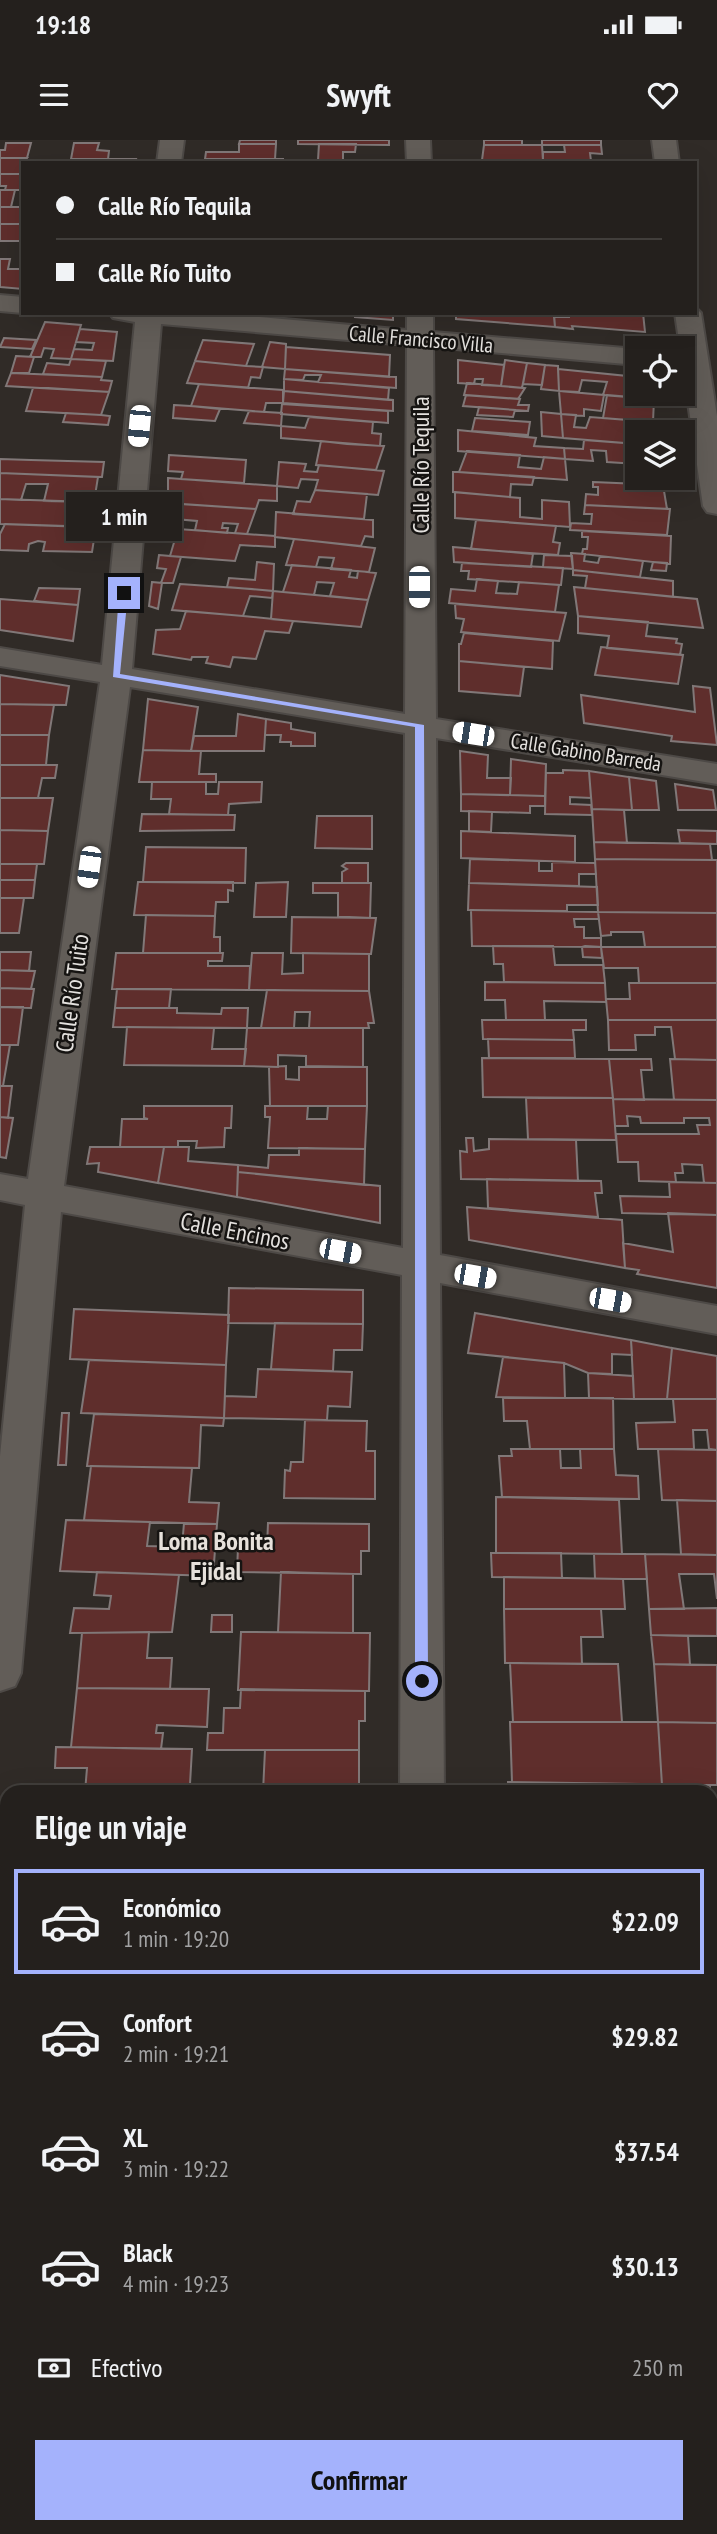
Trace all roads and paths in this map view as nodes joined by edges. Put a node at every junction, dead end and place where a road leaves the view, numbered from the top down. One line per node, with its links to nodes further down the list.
1 (172, 140): 4 (street)
2 (418, 140): 5 (street)
3 (664, 140): 6 (street)
4 (169, 161)
5 (419, 161)
6 (667, 161)
7 (0, 303): 8 (street)
8 (21, 304)
9 (140, 315): 17 (street, Calle Río Tuito)
10 (163, 315): 12 (street, Calle Francisco Villa)
11 (688, 315): 14 (street)
12 (420, 326): 13 (street, Calle Francisco Villa); 18 (street, Calle Río Tequila)
13 (625, 355)
14 (698, 362): 15 (street)
15 (717, 506)
16 (0, 657): 17 (street, Calle Gabino Barreda)
17 (116, 676): 18 (street, Calle Gabino Barreda); 21 (street, Calle Río Tuito)
18 (419, 725): 19 (street, Calle Gabino Barreda); 22 (street, Calle Río Tequila)
19 (717, 774)
20 (0, 1187): 21 (street, Calle Encinos)
21 (44, 1195): 22 (street, Calle Encinos); 24 (street, Calle Río Tuito)
22 (421, 1266): 23 (street, Calle Encinos); 25 (street, Calle Río Tequila)
23 (717, 1320)
24 (0, 1673)
25 (422, 1785)

